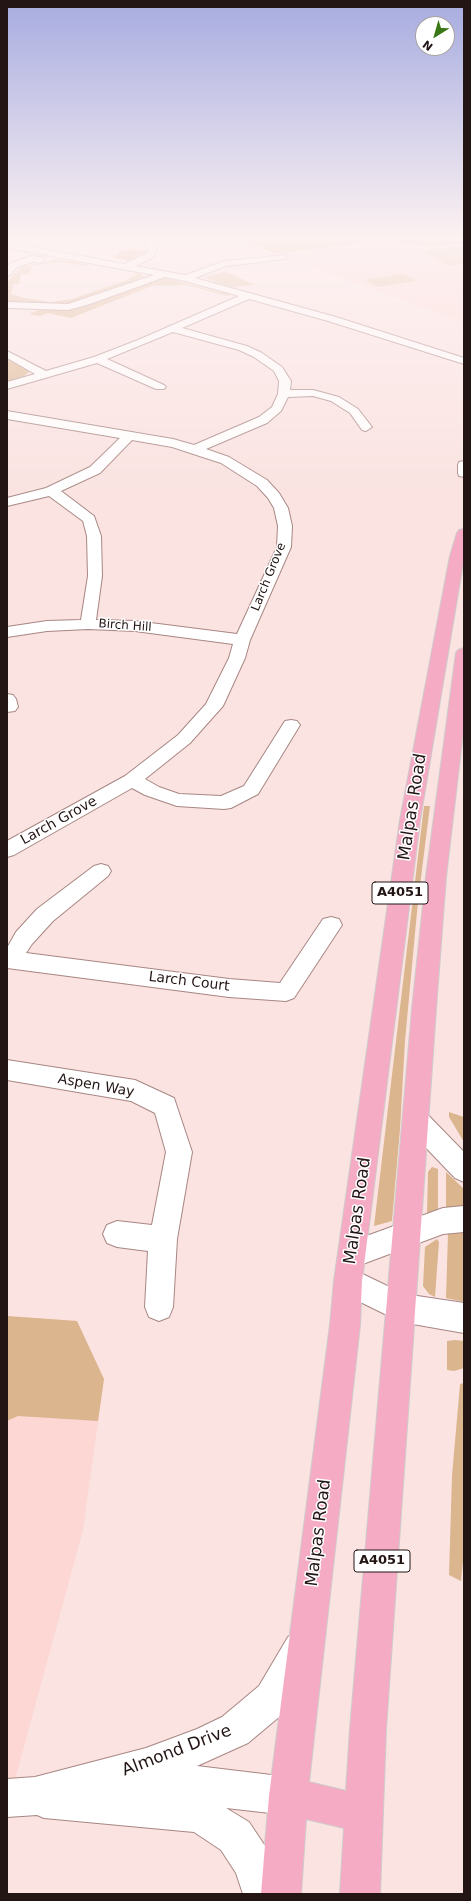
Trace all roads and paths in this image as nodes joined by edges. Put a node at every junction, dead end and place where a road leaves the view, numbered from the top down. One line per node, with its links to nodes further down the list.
1 (173, 329): 4 (street); 9 (street)
2 (363, 329): 5 (street)
3 (7, 354): 6 (street)
4 (98, 359): 6 (street); 8 (street)
5 (464, 361)
6 (45, 375): 7 (street)
7 (7, 386)
8 (160, 387)
9 (284, 394): 11 (street); 13 (street)
10 (7, 415): 12 (street, Larch Grove)
11 (366, 427)
12 (129, 436): 13 (street, Larch Grove); 16 (street)
13 (195, 449): 21 (street, Larch Grove)
14 (464, 465): 15 (street)
15 (464, 473)
16 (51, 491): 17 (street); 19 (street)
17 (7, 502)
18 (464, 533): 36 (main road, Malpas Road / A4051)
19 (88, 624): 20 (street, Birch Hill); 21 (street, Birch Hill)
20 (7, 632)
21 (242, 640): 24 (street, Larch Grove)
22 (464, 652): 30 (main road, Malpas Road / A4051)
23 (290, 725): 24 (street)
24 (132, 780): 25 (street, Larch Grove)
25 (7, 850)
26 (101, 871): 28 (street, Larch Court)
27 (331, 925): 28 (street, Larch Court)
28 (9, 960)
29 (7, 1070): 35 (street, Aspen Way)
30 (416, 1120): 31 (street); 34 (main road, Malpas Road / A4051)
31 (464, 1170)
32 (464, 1219): 34 (street)
33 (116, 1234): 35 (street)
34 (407, 1235): 36 (street); 38 (main road, Malpas Road / A4051)
35 (163, 1239): 37 (street, Aspen Way)
36 (350, 1268): 38 (street); 40 (main road, Malpas Road / A4051)
37 (159, 1306)
38 (401, 1308): 39 (street); 43 (main road, Malpas Road / A4051)
39 (464, 1318)
40 (306, 1638): 41 (main road, Malpas Road / A4051); 42 (street, Almond Drive)
41 (288, 1796): 42 (street, Almond Drive); 43 (main road); 45 (main road, Malpas Road / A4051)
42 (18, 1798): 44 (street)
43 (364, 1814): 46 (main road, Malpas Road / A4051)
44 (263, 1894)
45 (281, 1894)
46 (360, 1894)

